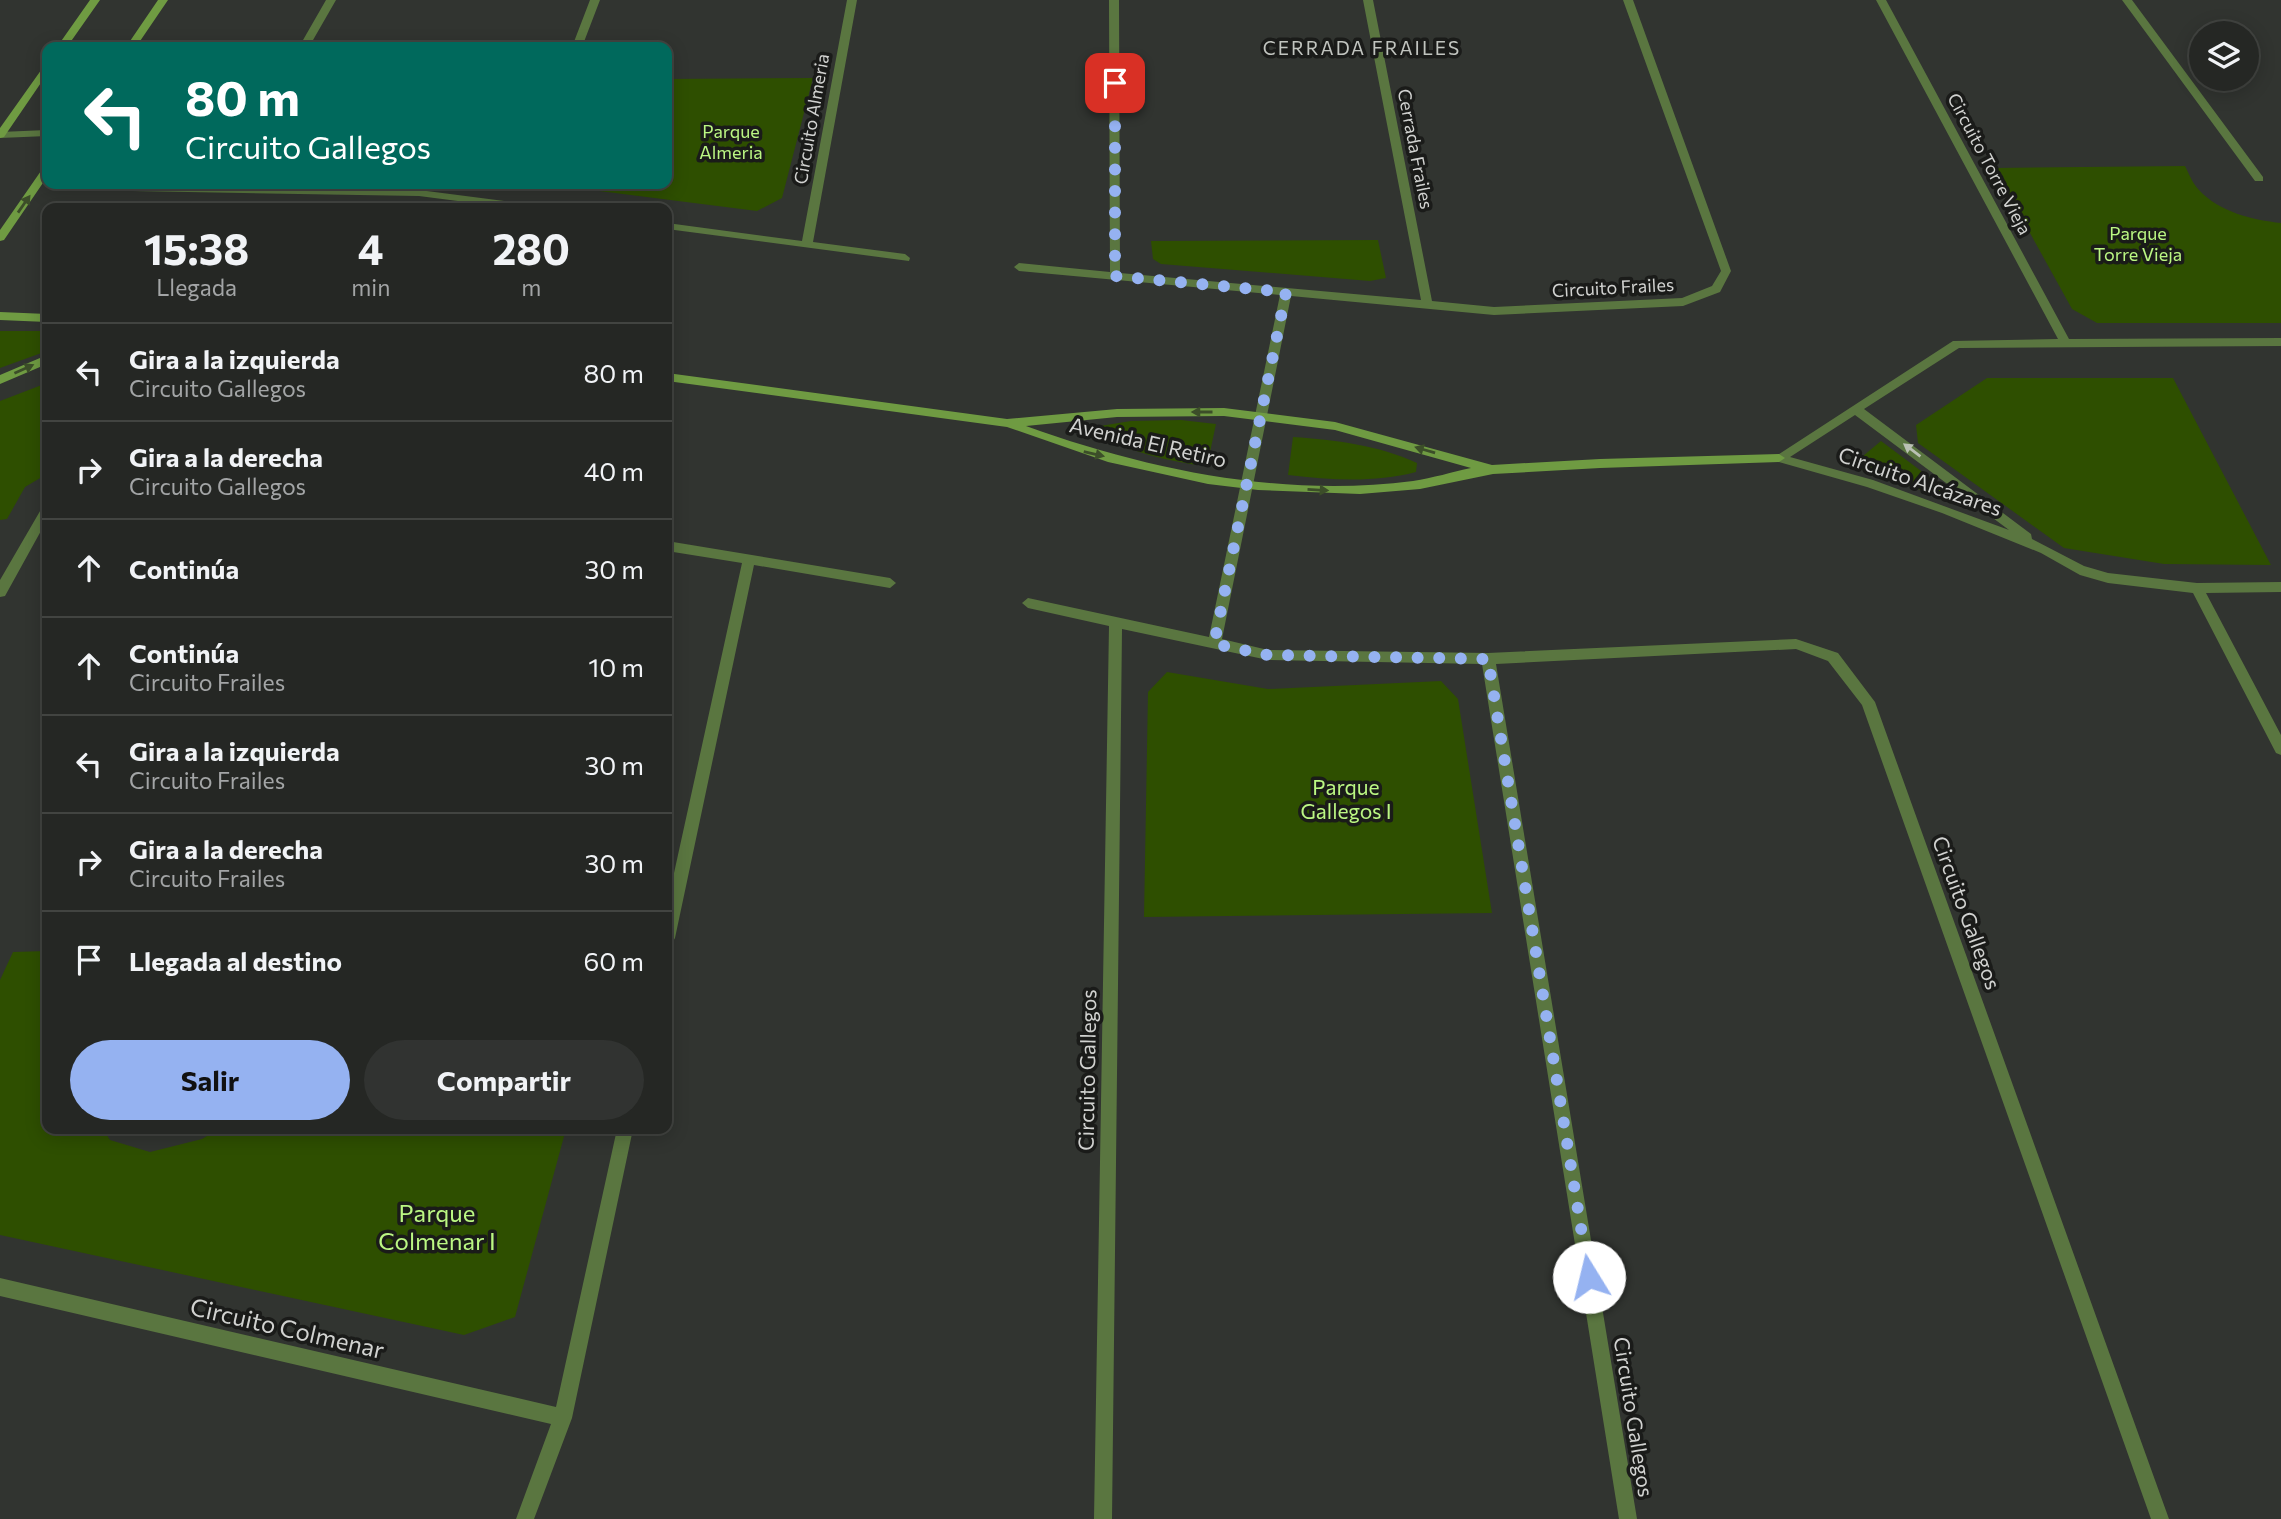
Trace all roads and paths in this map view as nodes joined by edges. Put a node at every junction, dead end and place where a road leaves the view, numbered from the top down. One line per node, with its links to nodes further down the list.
1 (95, 0): 11 (street)
2 (163, 0): 12 (street)
3 (331, 0): 13 (street)
4 (595, 0): 14 (street)
5 (852, 0): 24 (street, Circuito Almeria)
6 (1114, 0): 27 (street)
7 (1368, 0): 29 (street, Cerrada Frailes)
8 (1628, 0): 29 (street, Circuito Frailes)
9 (1881, 0): 33 (street, Circuito Torre Vieja)
10 (2127, 0): 19 (street)
11 (66, 42)
12 (134, 42)
13 (307, 42)
14 (579, 42)
15 (42, 75): 17 (street)
16 (42, 133): 17 (street)
17 (0, 135)
18 (42, 177): 23 (street, one-way to 18)
19 (2259, 179)
20 (289, 189): 21 (street)
21 (496, 203)
22 (672, 227): 24 (street)
23 (0, 238)
24 (807, 245): 25 (street)
25 (905, 258)
26 (1019, 267): 27 (street, Circuito Frailes)
27 (1115, 276): 28 (street, Circuito Frailes)
28 (1286, 292): 29 (street, Circuito Frailes); 38 (street)
29 (1427, 305)
30 (0, 316): 31 (street)
31 (42, 318)
32 (2281, 342): 33 (street)
33 (2066, 344): 37 (street)
34 (42, 361): 36 (street, one-way to 34)
35 (672, 378): 39 (street, Avenida El Retiro)
36 (0, 380)
37 (1856, 409): 40 (street); 45 (street, Circuito Alcázares, one-way to 37)
38 (1261, 417): 39 (street, Avenida El Retiro, one-way to 39); 41 (street, Avenida El Retiro, one-way to 38); 42 (street)
39 (1007, 423): 42 (street, Avenida El Retiro, one-way to 42)
40 (1779, 458): 41 (street, Avenida El Retiro); 45 (street, Circuito Alcázares)
41 (1491, 469): 42 (street, Avenida El Retiro, one-way to 41)
42 (1247, 485): 53 (street)
43 (42, 518): 50 (street)
44 (672, 547): 46 (street)
45 (2045, 550): 49 (street, Circuito Alcázares)
46 (749, 559): 47 (street); 56 (street)
47 (890, 583)
48 (2281, 587): 49 (street, Circuito Alcázares)
49 (2197, 588): 55 (street)
50 (0, 592)
51 (1028, 603): 52 (street, Circuito Gallegos)
52 (1116, 622): 53 (street, Circuito Gallegos); 61 (street, Circuito Gallegos)
53 (1214, 644): 54 (street, Circuito Gallegos)
54 (1488, 659): 62 (street, Circuito Gallegos); 63 (street, Circuito Gallegos)
55 (2281, 749)
56 (672, 915)
57 (624, 1134): 59 (street)
58 (0, 1287): 59 (street, Circuito Colmenar)
59 (563, 1418): 60 (street)
60 (525, 1519)
61 (1103, 1519)
62 (1628, 1519)
63 (2160, 1519)

